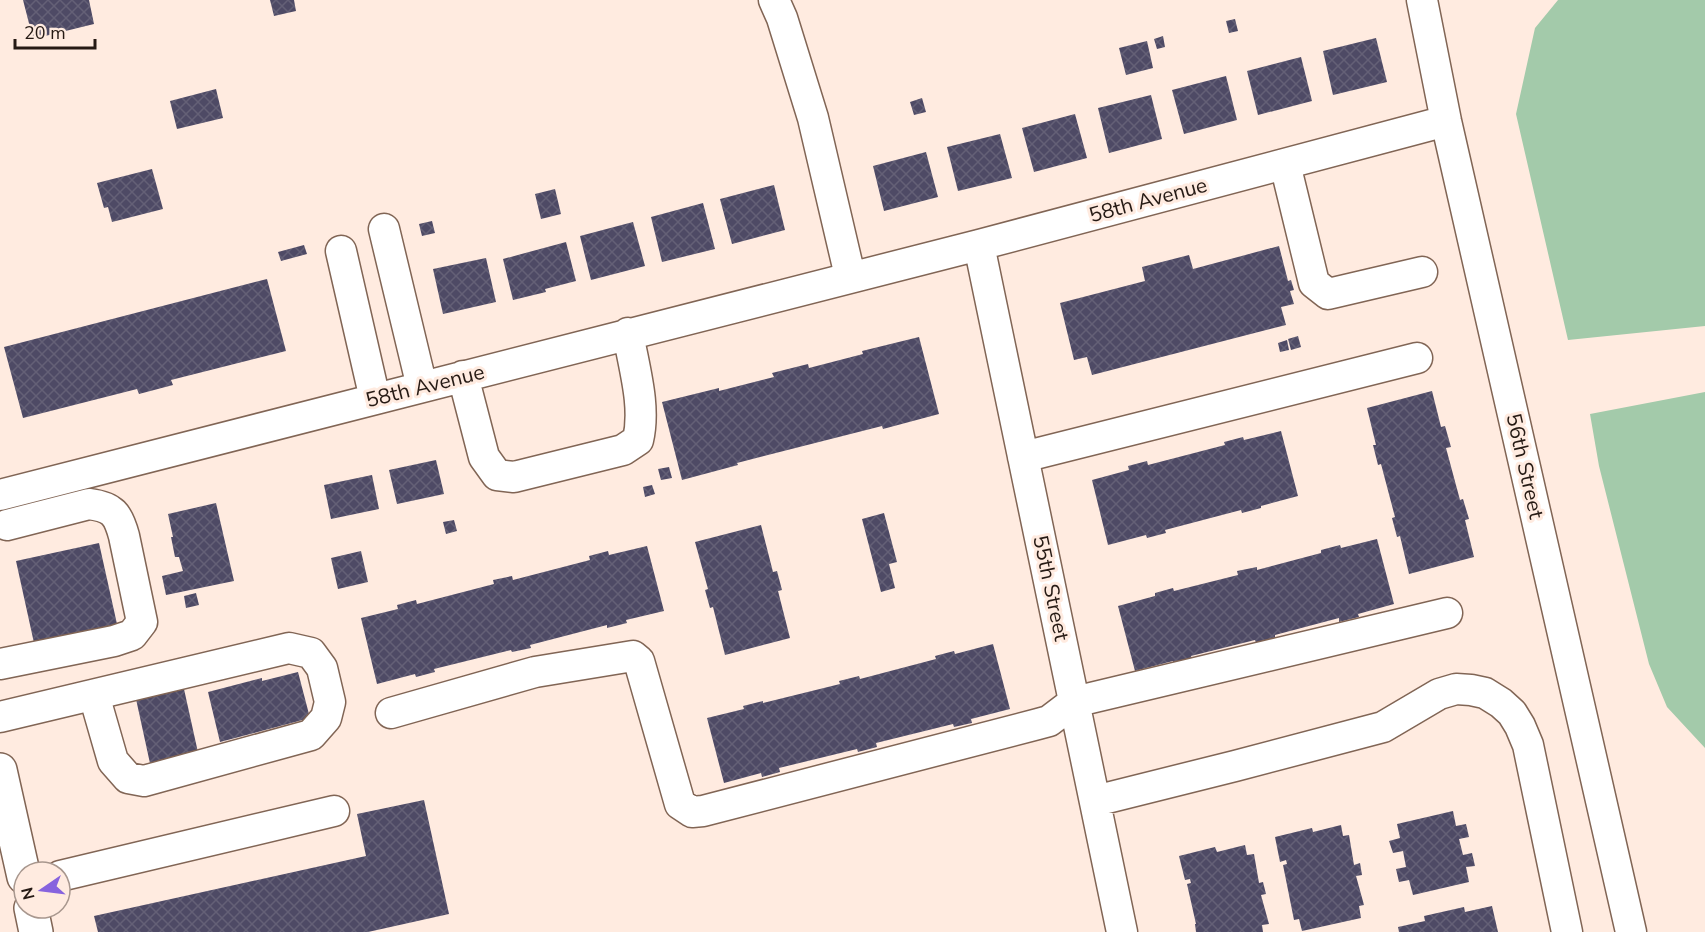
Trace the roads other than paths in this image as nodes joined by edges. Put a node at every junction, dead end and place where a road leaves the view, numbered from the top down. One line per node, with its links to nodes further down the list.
1 (774, 0): 9 (street)
2 (1422, 0): 3 (street, 56th Street)
3 (1446, 121): 4 (street, 58th Avenue); 31 (street, 56th Street)
4 (1285, 164): 6 (street, 58th Avenue); 8 (street)
5 (384, 229): 13 (street)
6 (978, 245): 9 (street, 58th Avenue); 15 (street, 55th Street)
7 (341, 251): 14 (street)
8 (1422, 272)
9 (850, 276): 10 (street, 58th Avenue)
10 (628, 333): 12 (street, 58th Avenue); 12 (street)
11 (1417, 358): 15 (street)
12 (463, 376): 13 (street, 58th Avenue)
13 (422, 387): 14 (street, 58th Avenue)
14 (375, 399): 16 (street, 58th Avenue)
15 (1023, 457): 21 (street, 55th Street)
16 (0, 495)
17 (7, 525): 19 (street)
18 (1447, 613): 21 (street)
19 (0, 664)
20 (94, 695): 20 (street); 23 (street)
21 (1074, 702): 22 (street); 25 (street, 55th Street)
22 (391, 713)
23 (0, 717)
24 (0, 770): 27 (main road)
25 (1095, 801): 29 (street, 55th Street); 30 (street)
26 (334, 811): 28 (street)
27 (20, 860)
28 (72, 873)
29 (1122, 932)
30 (1567, 932)
31 (1631, 932)

